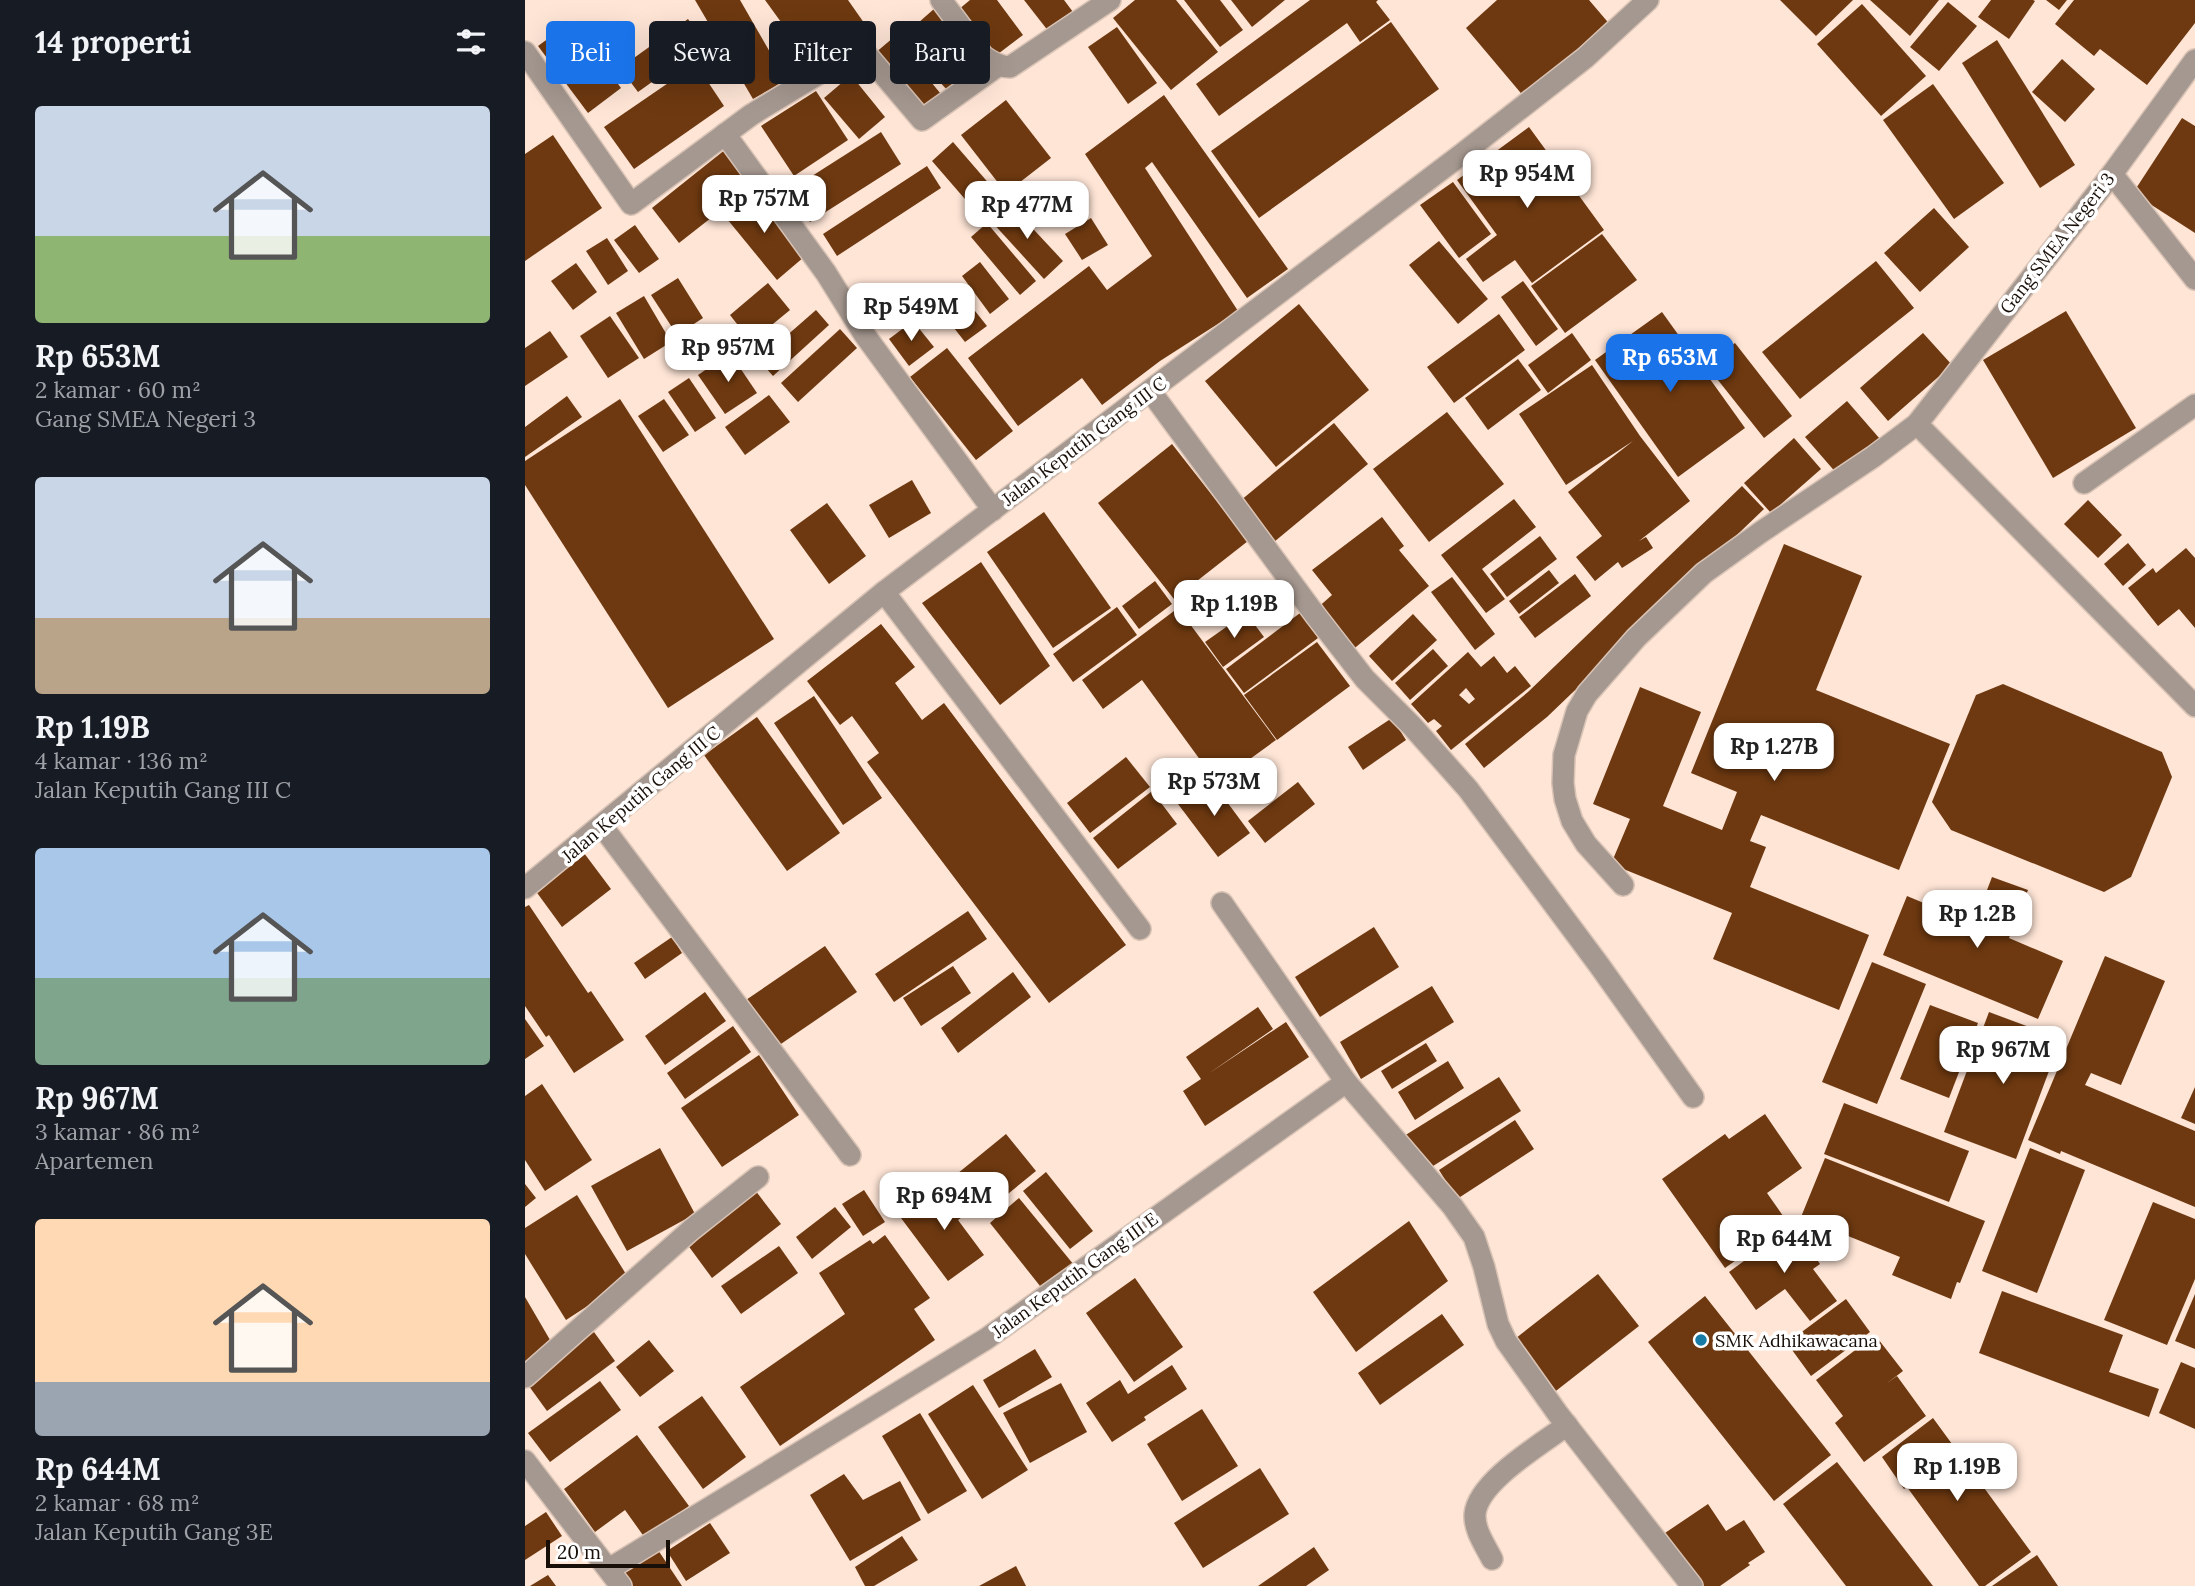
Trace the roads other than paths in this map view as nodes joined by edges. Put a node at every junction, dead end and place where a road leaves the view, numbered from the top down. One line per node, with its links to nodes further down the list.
1 (941, 0): 6 (street)
2 (1110, 0): 6 (street)
3 (1648, 0): 10 (street, Jalan Keputih Gang III C)
4 (525, 52): 7 (street)
5 (2195, 60): 8 (street, Gang SMEA Negeri 3)
6 (999, 65): 7 (street)
7 (725, 134): 14 (street)
8 (2112, 174): 9 (street); 12 (street, Gang SMEA Negeri 3)
9 (2195, 279)
10 (1151, 392): 14 (street, Jalan Keputih Gang III C); 23 (street)
11 (2195, 405): 13 (street)
12 (1917, 424): 16 (street); 18 (street, Gang SMEA Negeri 3)
13 (2084, 483)
14 (993, 510): 15 (street, Jalan Keputih Gang III C)
15 (884, 592): 17 (street, Jalan Keputih Gang III C); 21 (street)
16 (2195, 706)
17 (603, 826): 19 (street, Jalan Keputih Gang III C); 24 (street)
18 (1623, 885)
19 (525, 888)
20 (1222, 903): 22 (street)
21 (1140, 929)
22 (1346, 1082): 27 (street); 30 (street, Jalan Keputih Gang III E)
23 (1693, 1097)
24 (850, 1156)
25 (758, 1177): 26 (street)
26 (525, 1377)
27 (1567, 1425): 29 (street); 31 (street)
28 (525, 1461): 30 (street)
29 (1492, 1559)
30 (615, 1577)
31 (1692, 1586)

